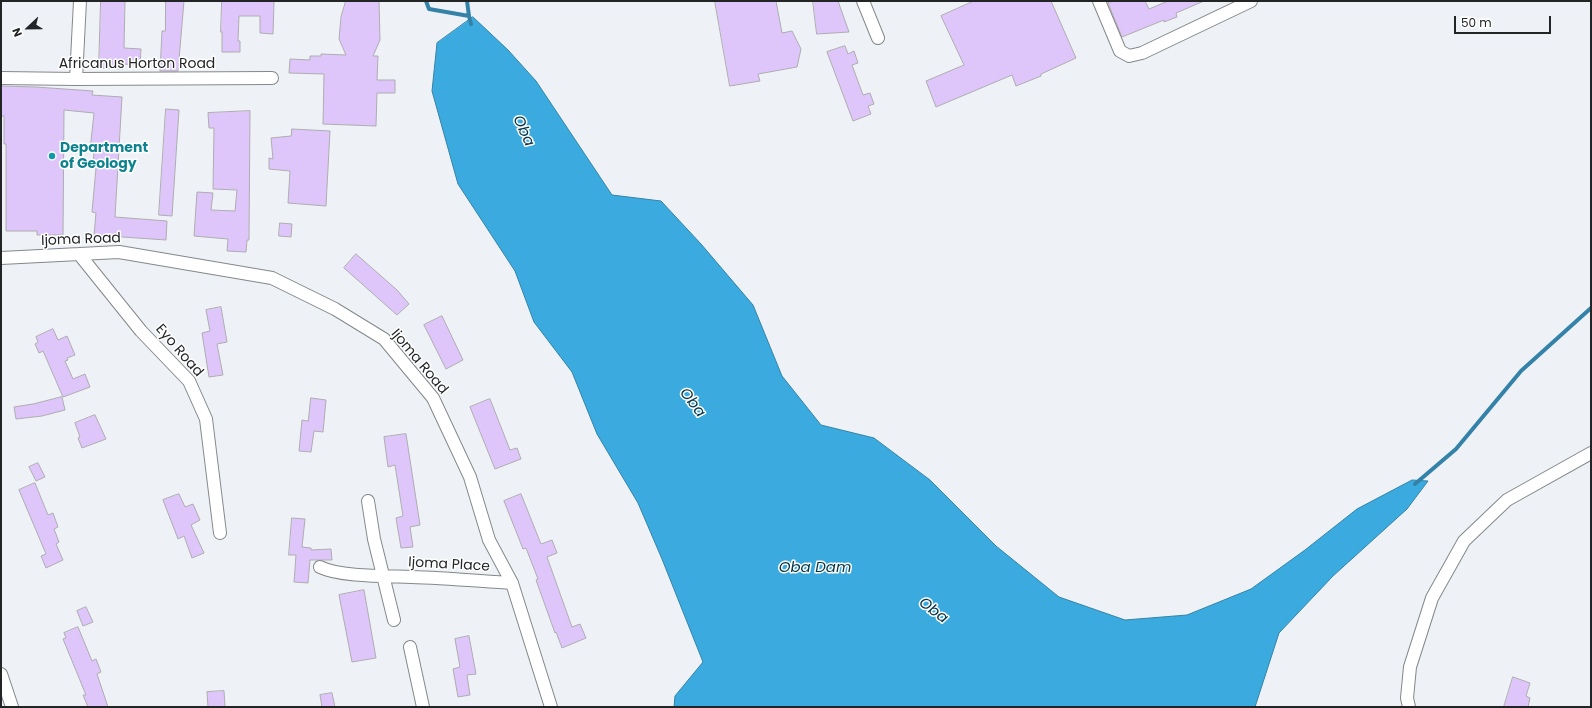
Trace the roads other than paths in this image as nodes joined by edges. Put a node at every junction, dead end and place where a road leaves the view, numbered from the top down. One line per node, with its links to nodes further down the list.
1 (80, 1): 8 (street)
2 (863, 1): 5 (street)
3 (1099, 1): 4 (street)
4 (1251, 1)
5 (878, 38)
6 (1, 78): 8 (street, Africanus Horton Road)
7 (272, 78): 8 (street, Africanus Horton Road)
8 (76, 80)
9 (79, 254): 10 (street, Ijoma Road); 13 (street, Eyo Road); 16 (street, Ijoma Road)
10 (1, 258)
11 (1591, 453): 23 (street)
12 (368, 501): 15 (street)
13 (220, 534)
14 (320, 566): 15 (street, Ijoma Place)
15 (384, 576): 16 (street, Ijoma Place); 17 (street)
16 (512, 583): 22 (street, Ijoma Road)
17 (394, 620)
18 (410, 647): 21 (street)
19 (1, 674): 20 (street)
20 (12, 707)
21 (423, 707)
22 (551, 707)
23 (1409, 707)

